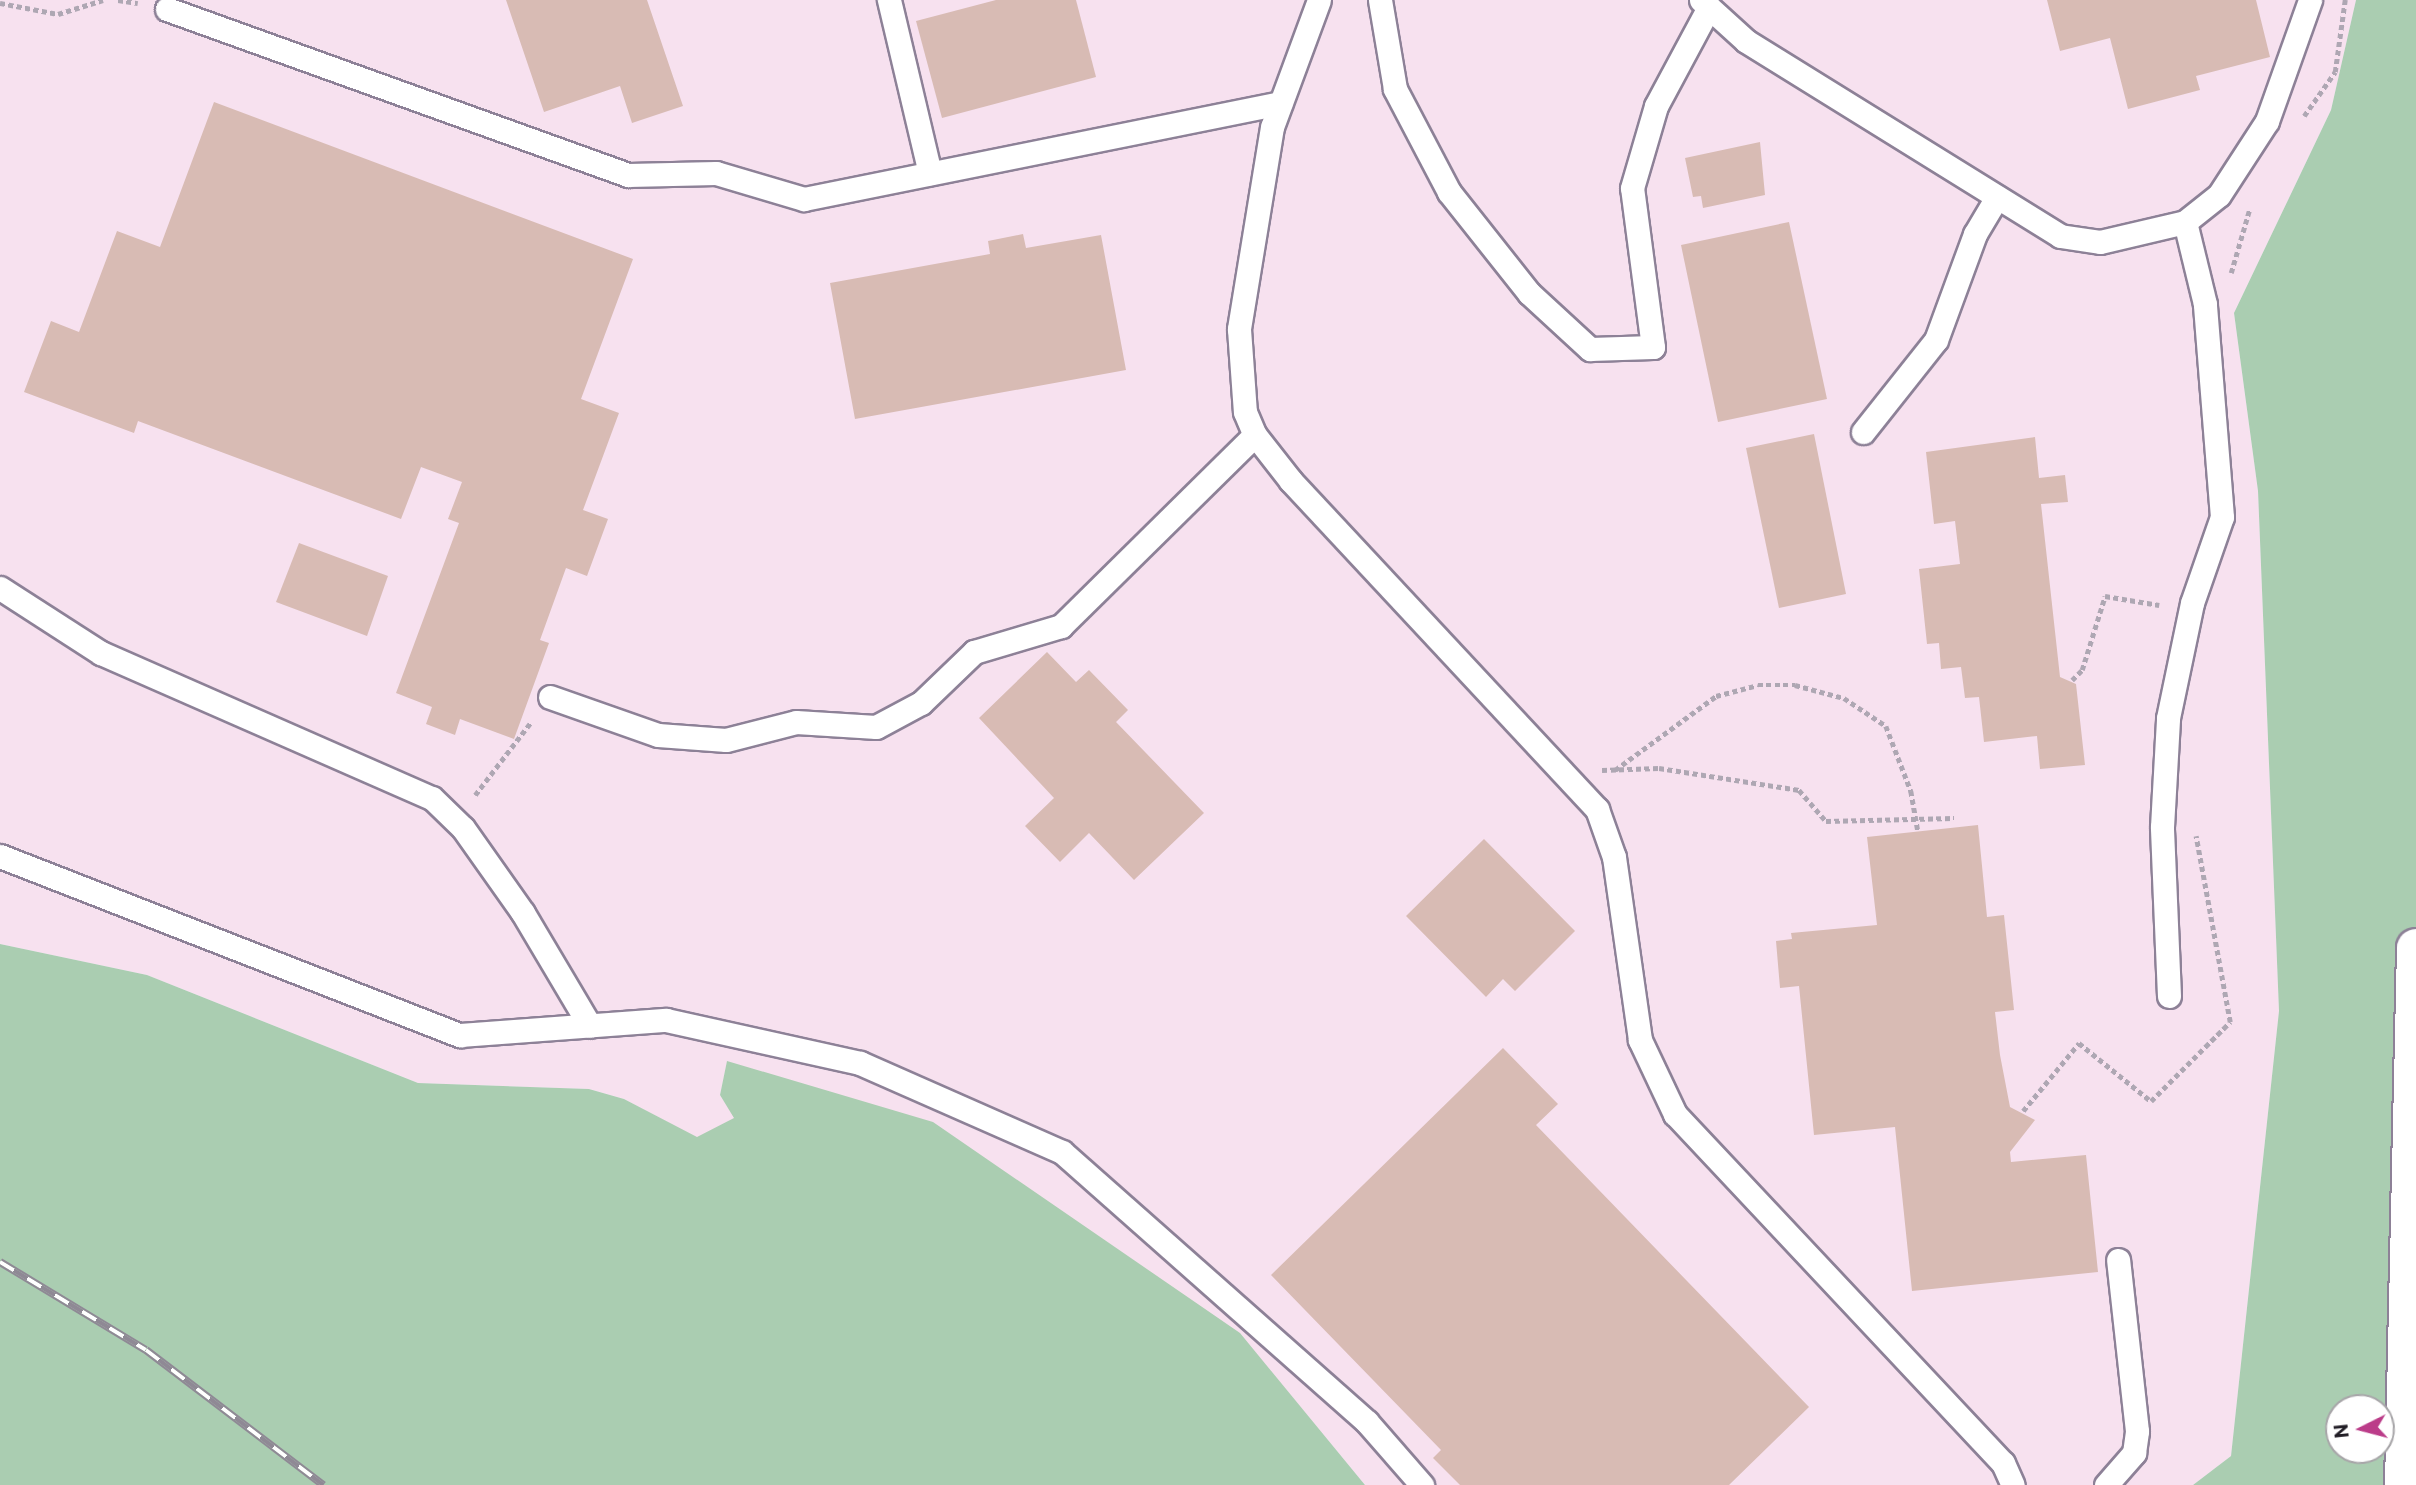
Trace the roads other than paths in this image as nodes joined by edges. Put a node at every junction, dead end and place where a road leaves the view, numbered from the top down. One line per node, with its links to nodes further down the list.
1 (889, 0): 9 (lane)
2 (1319, 0): 8 (lane)
3 (1380, 0): 5 (lane)
4 (2310, 0): 11 (lane)
5 (1705, 4): 10 (lane)
6 (167, 9): 7 (lane)
7 (201, 10): 9 (lane)
8 (1280, 103): 9 (lane); 13 (lane)
9 (930, 173)
10 (1997, 197): 11 (lane); 12 (lane)
11 (2185, 222): 18 (lane)
12 (1863, 432)
13 (1255, 435): 15 (lane); 22 (lane)
14 (0, 588): 19 (lane)
15 (550, 697)
16 (0, 856): 19 (lane)
17 (2416, 948): 24 (street)
18 (2169, 996)
19 (590, 1026): 21 (lane)
20 (2118, 1260): 23 (lane)
21 (1422, 1485)
22 (2012, 1485)
23 (2106, 1485)
24 (2404, 1485)

